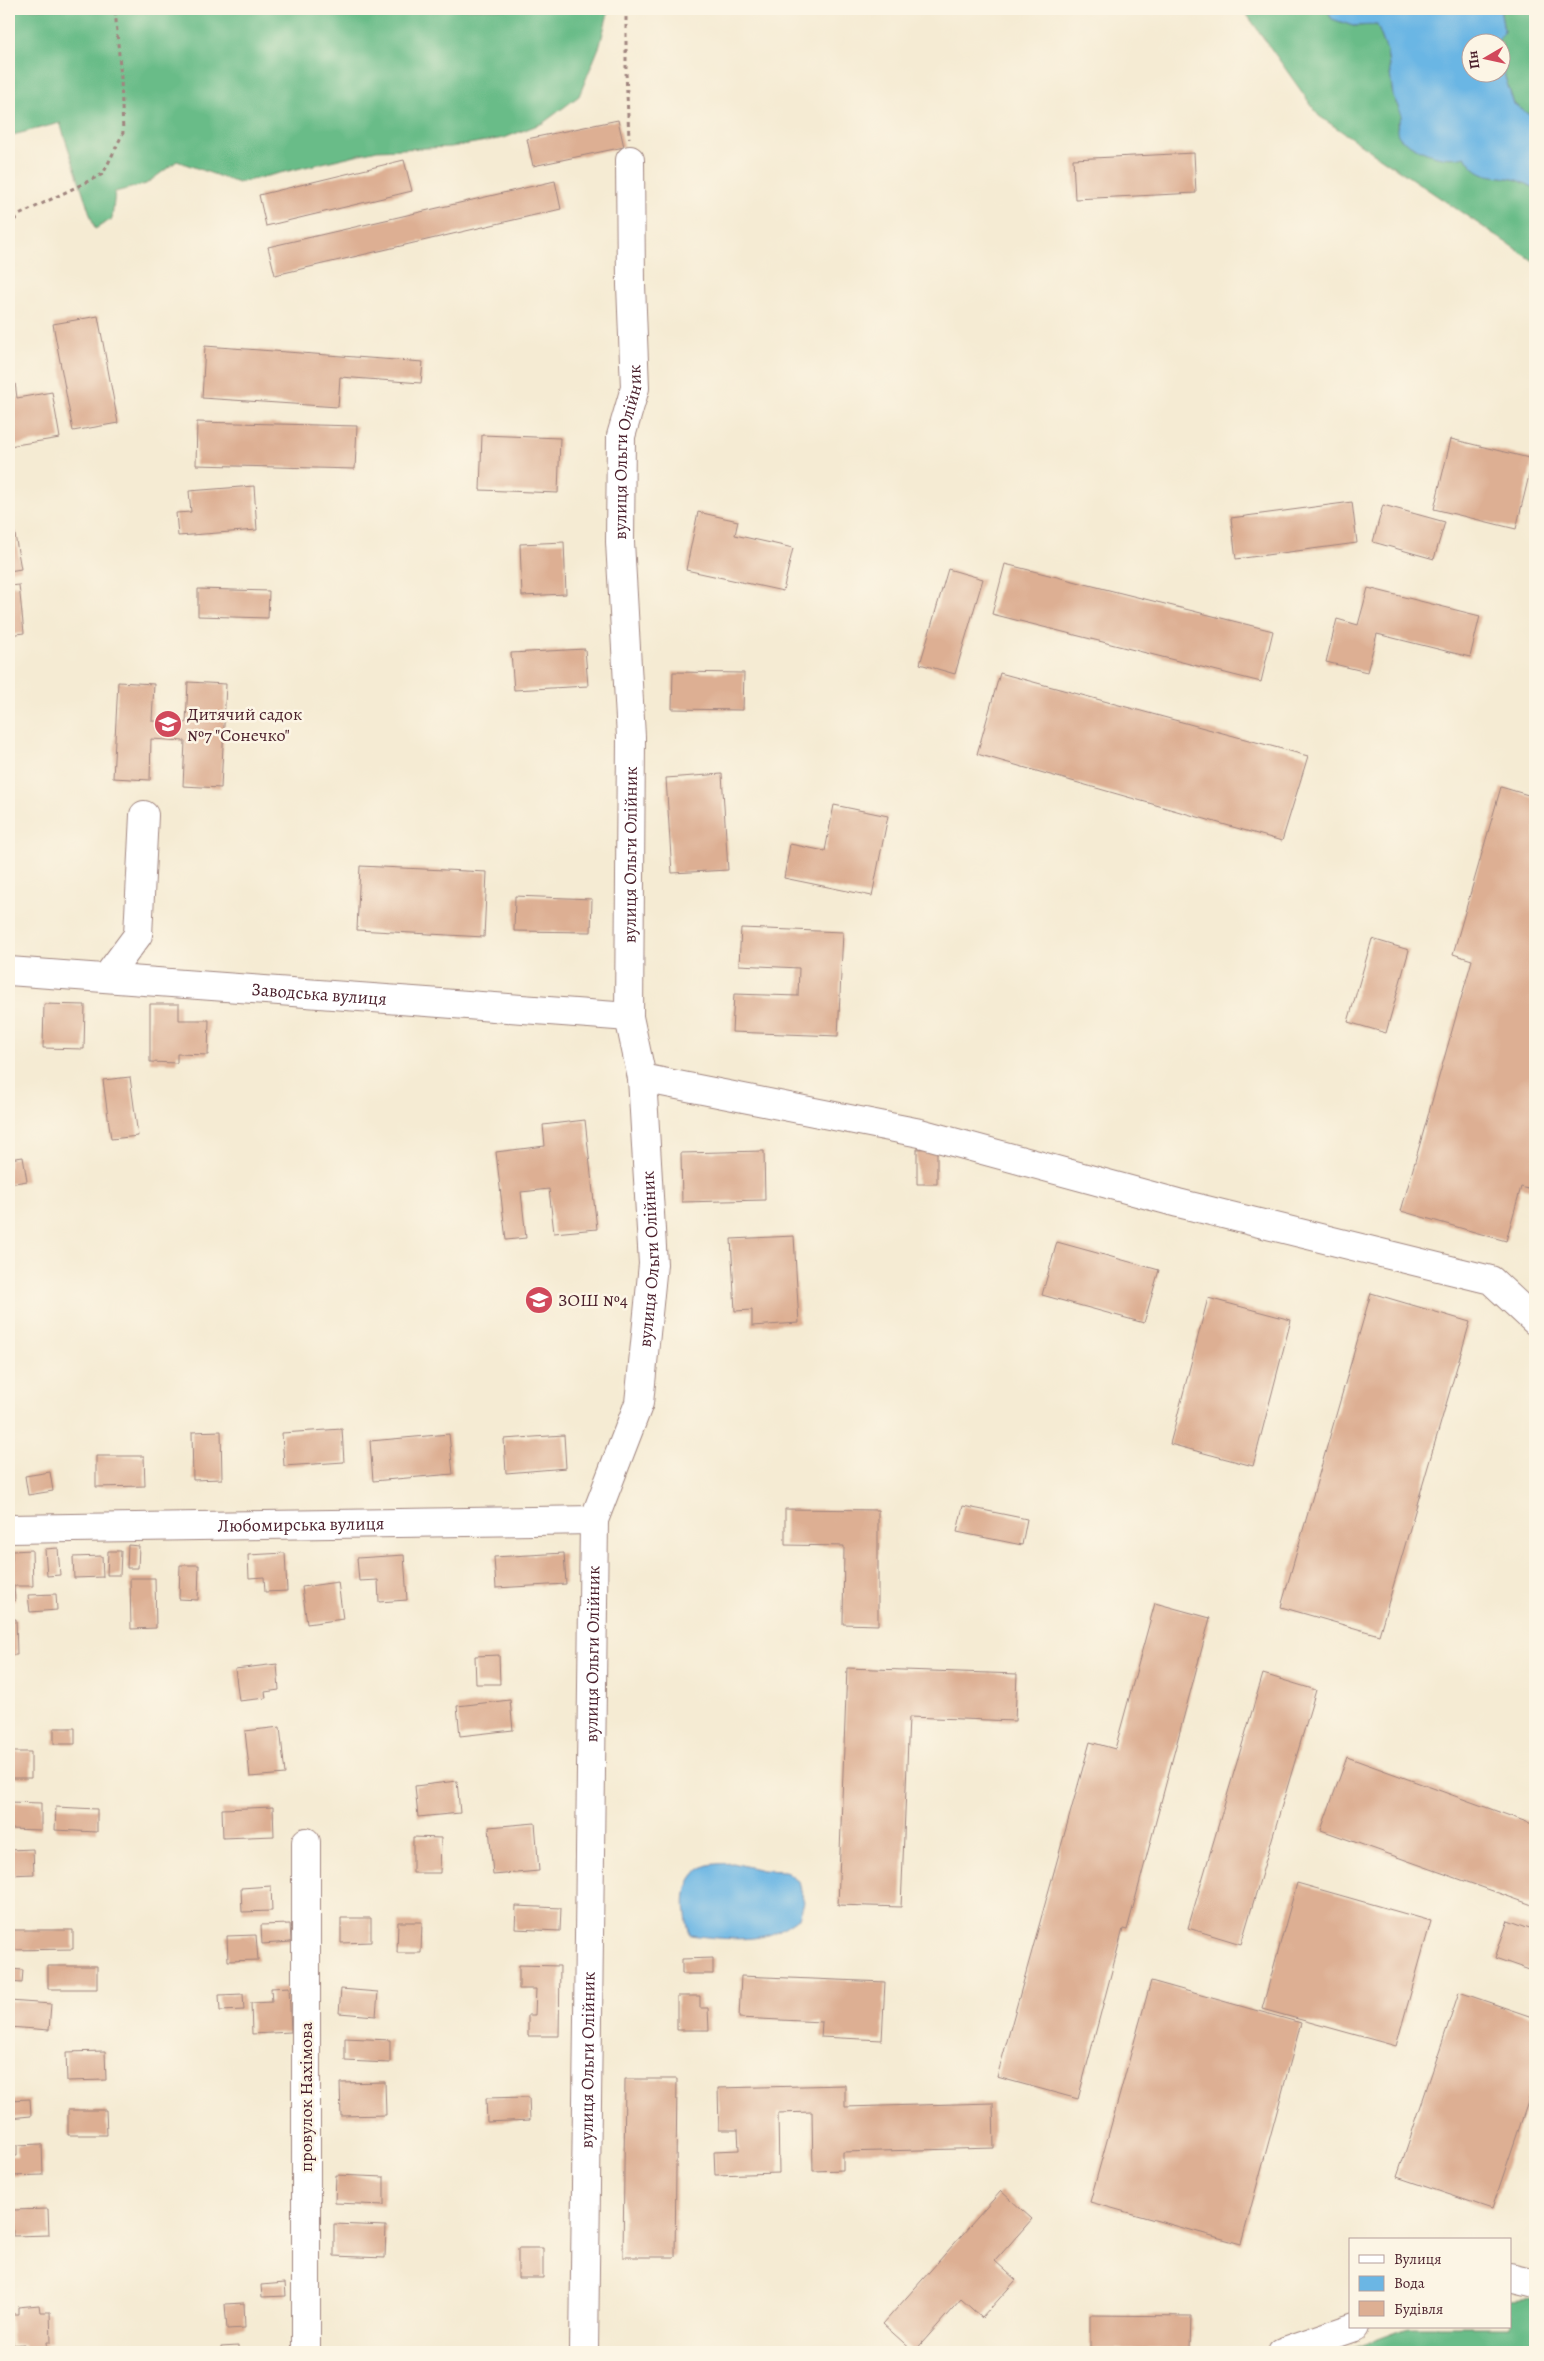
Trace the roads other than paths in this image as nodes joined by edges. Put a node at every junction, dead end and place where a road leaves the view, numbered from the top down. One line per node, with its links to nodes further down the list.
1 (630, 160): 5 (street, вулиця Ольги Олійник)
2 (144, 815): 4 (street)
3 (9, 971): 4 (street, Заводська вулиця)
4 (106, 978): 5 (street, Заводська вулиця)
5 (629, 1017): 6 (street, вулиця Ольги Олійник)
6 (642, 1078): 7 (street); 8 (street, вулиця Ольги Олійник)
7 (1535, 1322)
8 (594, 1520): 9 (street, Любомирська вулиця); 15 (street, вулиця Ольги Олійник)
9 (9, 1530)
10 (306, 1842): 14 (street, провулок Нахімова)
11 (1512, 2277): 12 (street)
12 (1535, 2283)
13 (1352, 2328): 16 (street)
14 (306, 2352)
15 (584, 2352)
16 (1282, 2352)

